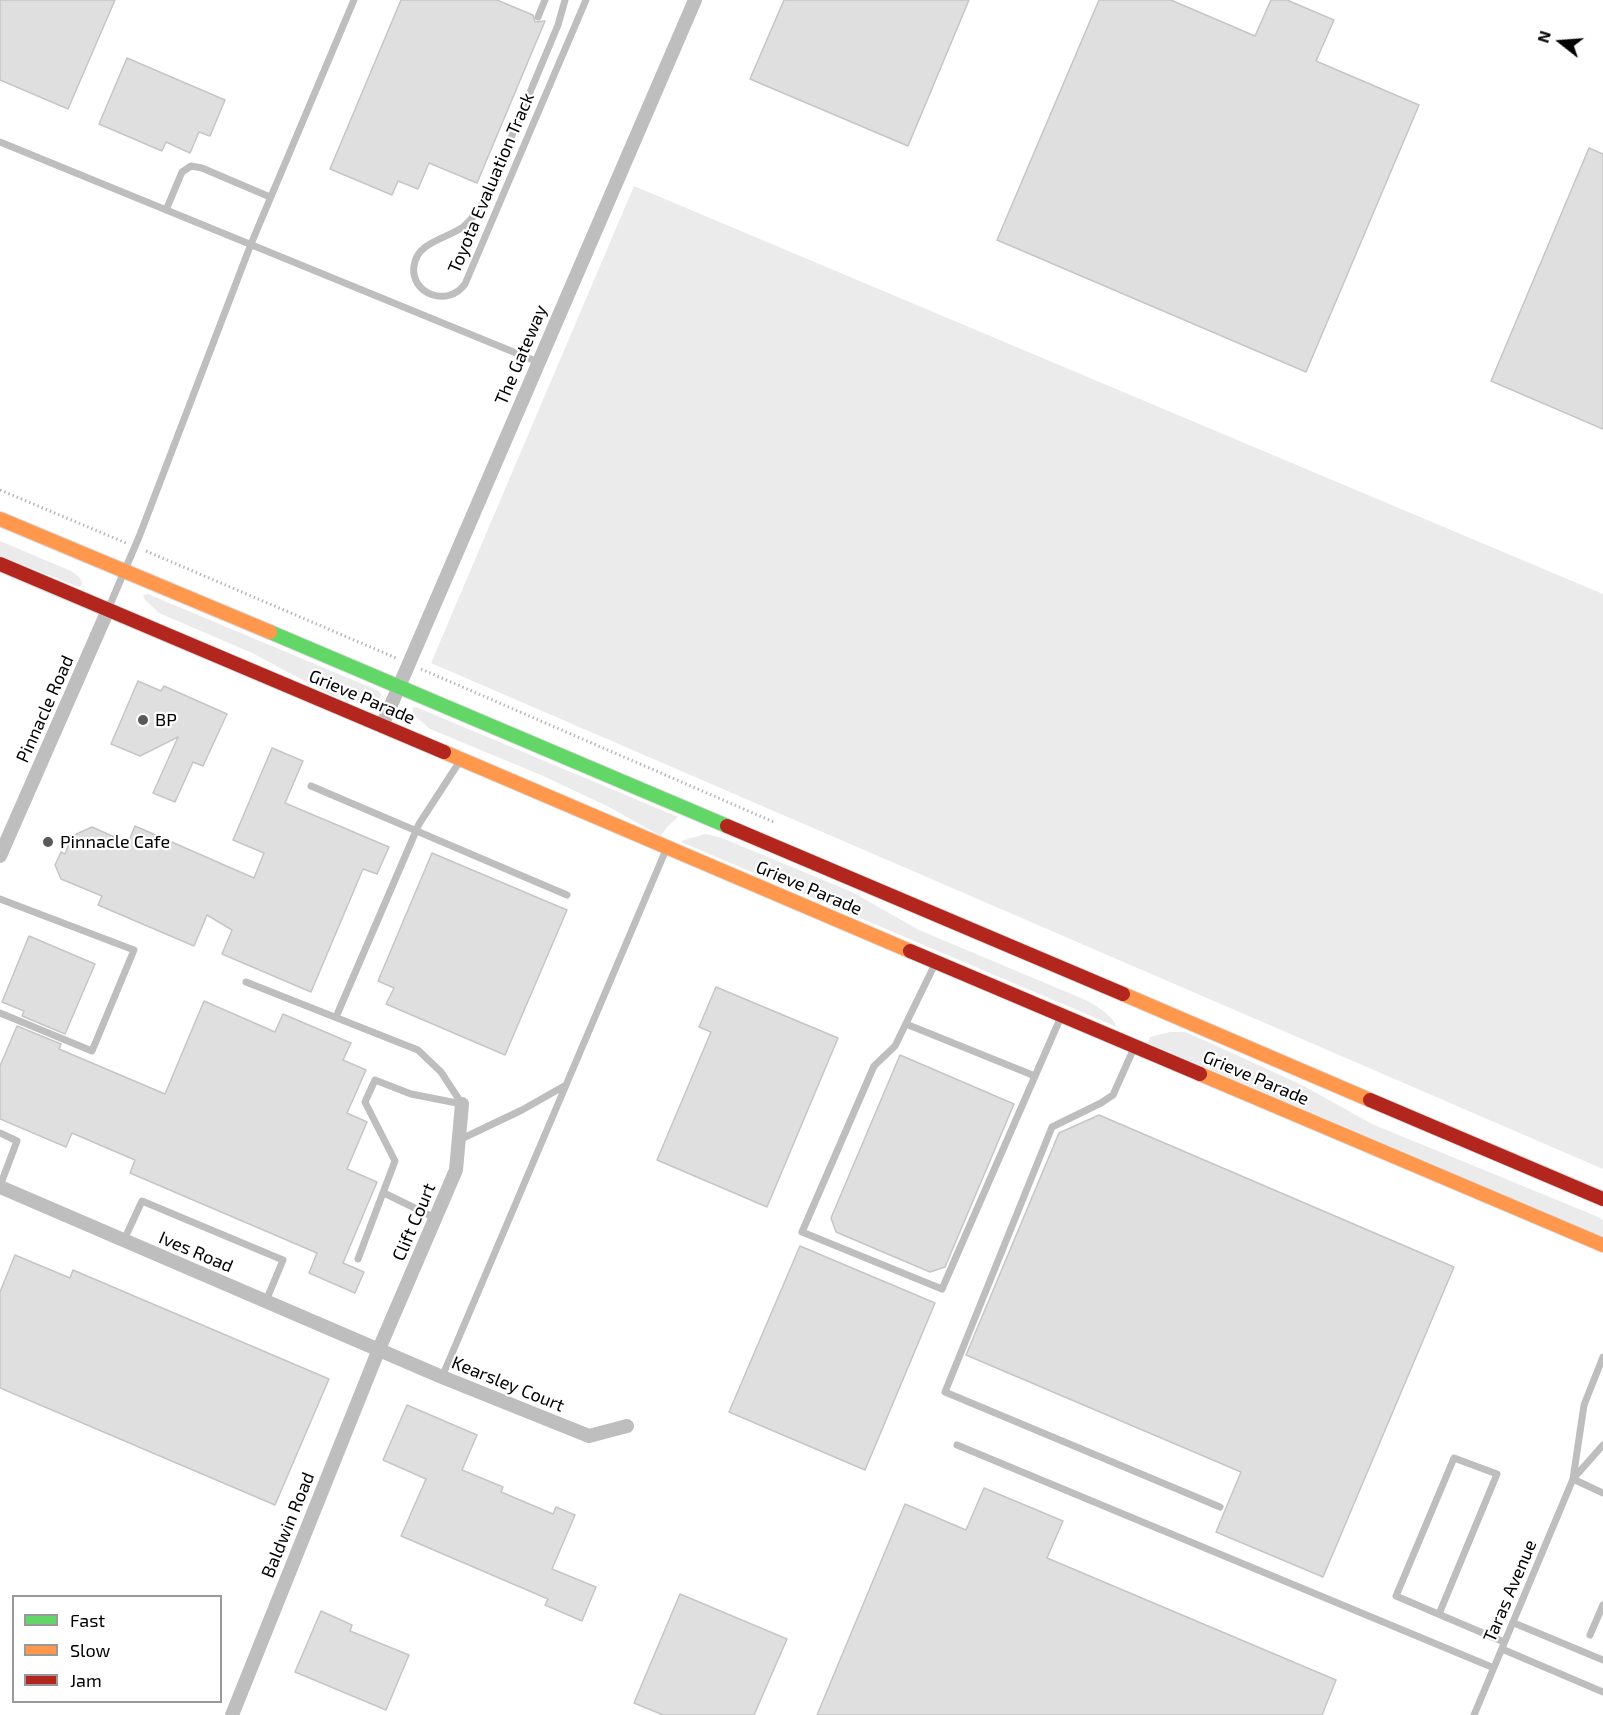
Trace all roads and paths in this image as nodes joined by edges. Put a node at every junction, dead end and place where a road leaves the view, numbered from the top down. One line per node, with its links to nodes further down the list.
1 (354, 0): 8 (lane)
2 (545, 0): 6 (lane)
3 (565, 0): 4 (lane, Toyota Evaluation Track)
4 (586, 0)
5 (695, 0): 11 (street, The Gateway)
6 (538, 17)
7 (0, 142): 9 (lane)
8 (270, 198): 9 (lane); 10 (lane)
9 (166, 210): 10 (lane)
10 (251, 244): 11 (lane); 14 (lane)
11 (538, 362): 18 (street, The Gateway)
12 (0, 490): 14 (path)
13 (0, 519): 16 (main road, Grieve Parade)
14 (135, 547): 16 (lane); 18 (path)
15 (0, 564): 17 (main road, Grieve Parade)
16 (124, 571): 17 (lane); 19 (main road, Grieve Parade)
17 (108, 610): 20 (main road, Grieve Parade); 25 (street, Pinnacle Road)
18 (408, 663): 19 (street, The Gateway)
19 (398, 686): 20 (street, The Gateway); 42 (main road, Grieve Parade)
20 (382, 726): 21 (main road, Grieve Parade)
21 (461, 759): 23 (lane); 24 (main road, Grieve Parade)
22 (310, 786): 23 (lane)
23 (416, 832): 26 (lane); 32 (lane)
24 (667, 847): 28 (main road, Grieve Parade); 36 (lane)
25 (0, 856)
26 (567, 895)
27 (0, 899): 30 (lane)
28 (936, 962): 31 (main road, Grieve Parade); 33 (lane)
29 (246, 982): 32 (lane)
30 (0, 1013)
31 (1061, 1016): 34 (main road, Grieve Parade); 35 (lane)
32 (336, 1017): 37 (lane)
33 (906, 1024): 35 (lane); 35 (lane)
34 (1135, 1046): 45 (main road, Grieve Parade); 56 (lane)
35 (1035, 1076)
36 (566, 1084): 39 (lane); 50 (lane)
37 (462, 1104): 39 (street, Clift Court); 41 (lane)
38 (0, 1133): 40 (lane)
39 (459, 1140): 43 (street, Clift Court)
40 (0, 1186): 44 (street, Ives Road)
41 (384, 1193): 43 (lane); 46 (lane)
42 (1603, 1200)
43 (435, 1218): 48 (street, Clift Court)
44 (124, 1240): 47 (street, Ives Road); 47 (lane)
45 (1603, 1245)
46 (358, 1259)
47 (266, 1301): 48 (street, Ives Road)
48 (379, 1349): 50 (street, Kearsley Court); 65 (street, Baldwin Road)
49 (1603, 1358): 54 (lane, Taras Avenue)
50 (442, 1377): 51 (street, Kearsley Court)
51 (627, 1426)
52 (957, 1445): 63 (lane)
53 (1603, 1445): 54 (lane, Taras Avenue)
54 (1574, 1479): 55 (lane); 59 (lane, Taras Avenue)
55 (1603, 1492)
56 (1220, 1507)
57 (1603, 1605): 60 (lane)
58 (1439, 1614): 58 (lane); 61 (lane)
59 (1514, 1623): 61 (lane, Taras Avenue); 62 (lane)
60 (1590, 1635)
61 (1503, 1646): 63 (lane, Taras Avenue); 64 (lane)
62 (1603, 1660)
63 (1494, 1668): 66 (lane, Taras Avenue)
64 (1603, 1692)
65 (232, 1715)
66 (1473, 1715)

